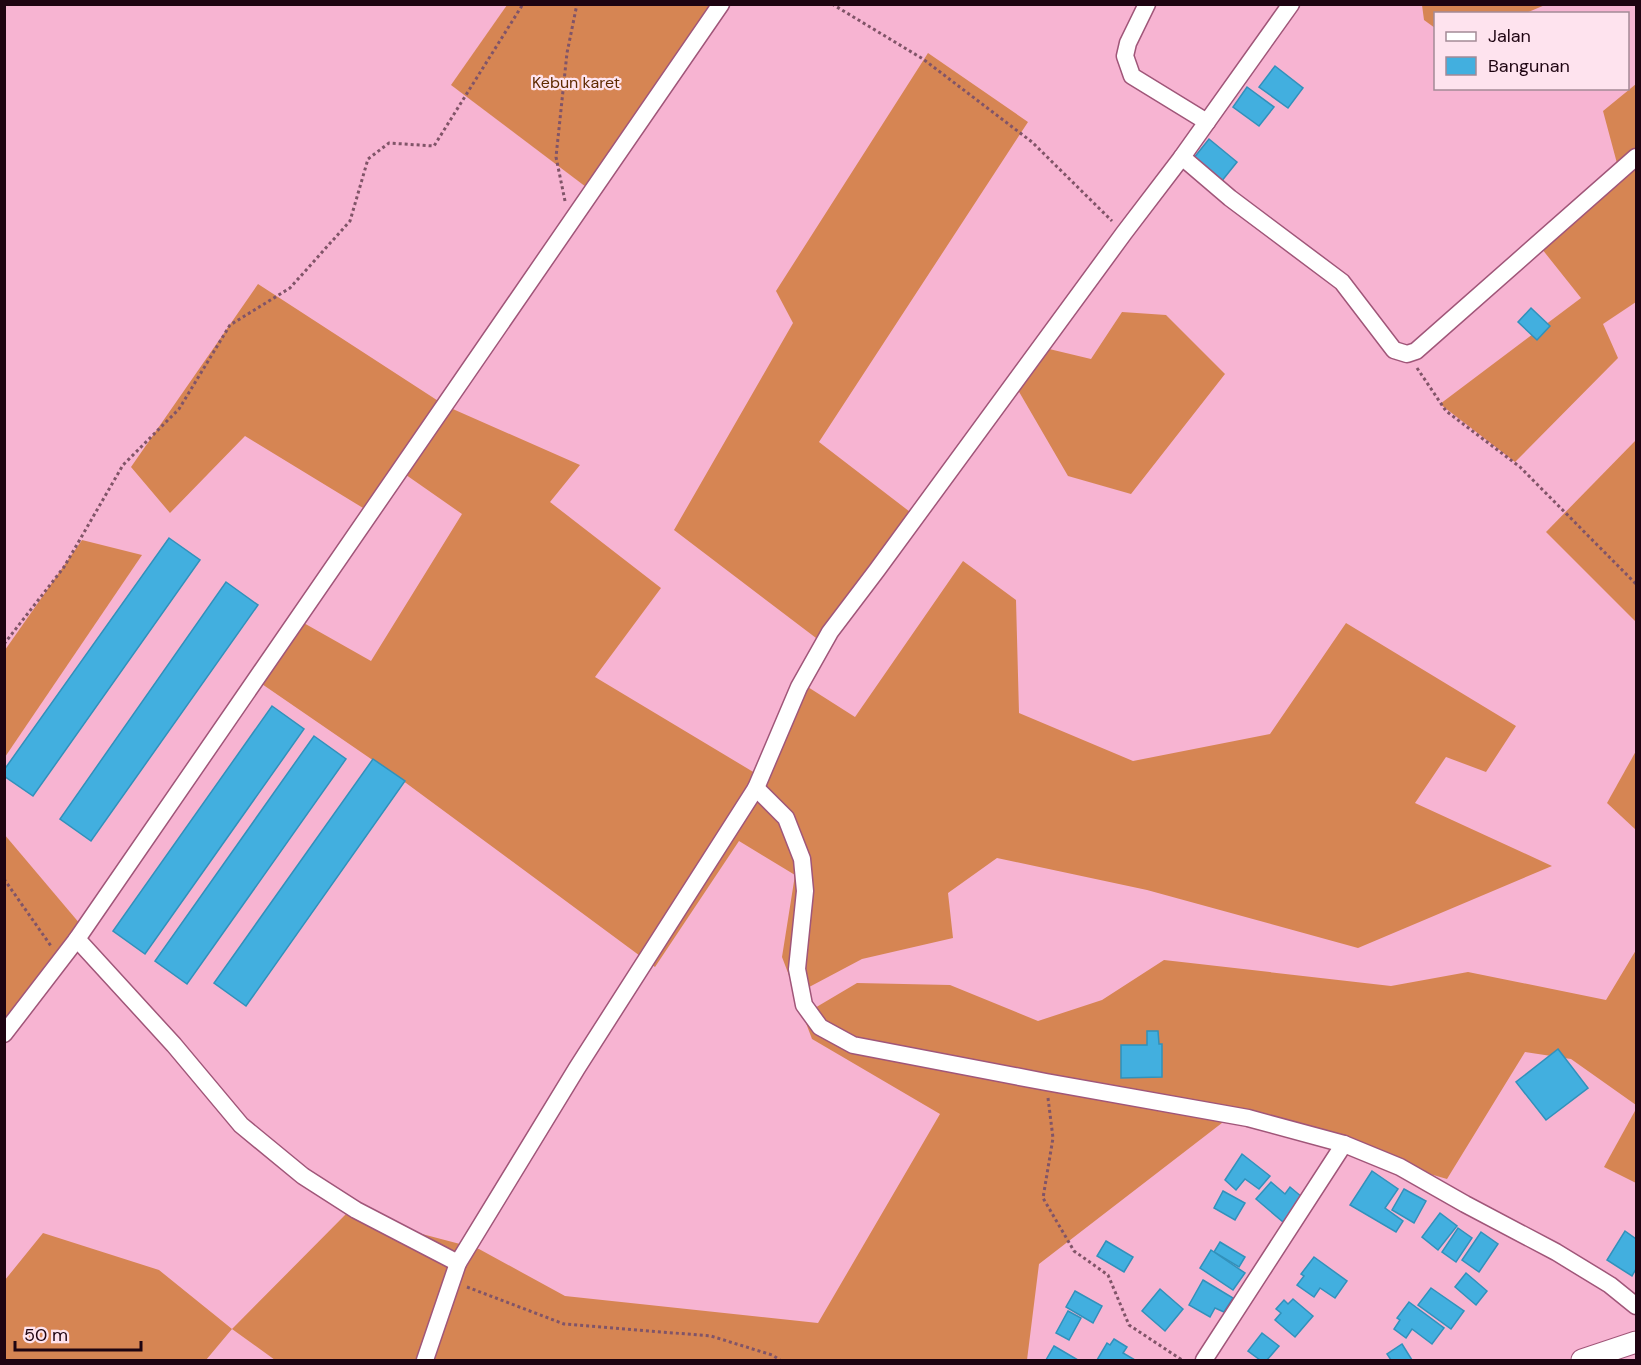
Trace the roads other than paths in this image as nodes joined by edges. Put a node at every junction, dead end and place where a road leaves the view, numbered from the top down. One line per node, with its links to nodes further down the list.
1 (721, 4): 8 (street)
2 (1147, 4): 4 (street)
3 (1292, 4): 4 (street)
4 (1207, 122): 5 (street)
5 (1182, 157): 6 (street); 7 (street)
6 (1636, 157)
7 (756, 788): 10 (street); 11 (street)
8 (77, 939): 9 (street); 11 (street)
9 (4, 1034)
10 (1344, 1144): 12 (street); 15 (street)
11 (458, 1263): 14 (street)
12 (1636, 1305)
13 (1636, 1342): 16 (street)
14 (425, 1360)
15 (1204, 1360)
16 (1582, 1360)

